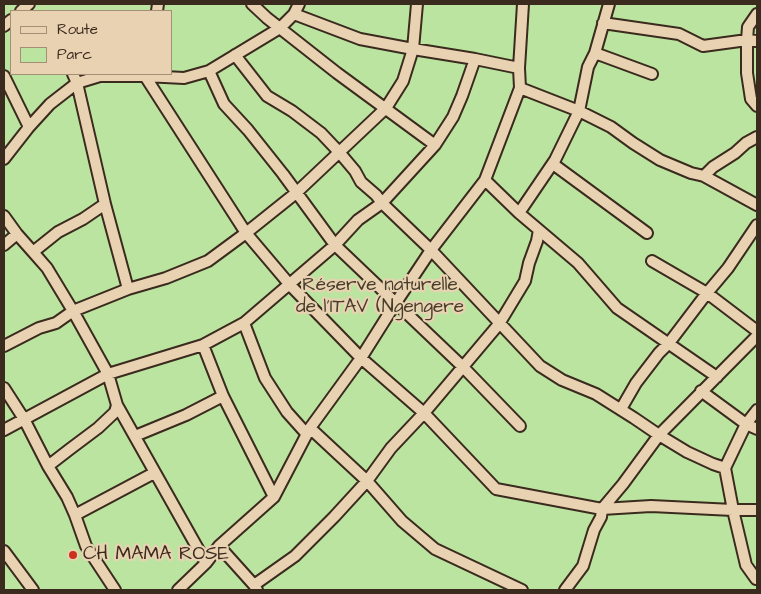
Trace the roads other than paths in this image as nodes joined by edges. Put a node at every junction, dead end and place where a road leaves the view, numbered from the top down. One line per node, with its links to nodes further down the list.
1 (252, 4): 9 (street)
2 (299, 4): 6 (street)
3 (417, 4): 11 (street)
4 (523, 4): 15 (street)
5 (610, 4): 8 (street)
6 (294, 14): 9 (street); 11 (street)
7 (757, 14): 10 (street)
8 (603, 23): 10 (street); 12 (street)
9 (280, 28): 13 (street); 23 (street)
10 (752, 40): 22 (street)
11 (413, 49): 14 (street); 23 (street)
12 (595, 53): 17 (street); 24 (street)
13 (234, 56): 16 (street); 28 (street)
14 (474, 59): 15 (street); 27 (street)
15 (519, 68): 21 (street)
16 (209, 71): 18 (street); 33 (street)
17 (652, 74)
18 (145, 75): 20 (street); 41 (street)
19 (4, 76): 25 (street)
20 (75, 78): 25 (street); 35 (street)
21 (520, 88): 24 (street); 32 (street)
22 (757, 106)
23 (386, 108): 27 (street); 28 (street)
24 (579, 111): 30 (street); 31 (street)
25 (29, 127): 29 (street)
26 (757, 136): 31 (street)
27 (435, 145): 34 (street)
28 (339, 152): 33 (street); 34 (street)
29 (4, 160)
30 (553, 164): 37 (street); 42 (street)
31 (704, 176): 36 (street)
32 (485, 180): 37 (street); 46 (street)
33 (296, 192): 41 (street); 45 (street)
34 (382, 203): 45 (street); 46 (street)
35 (105, 204): 47 (street); 50 (street)
36 (757, 205)
37 (519, 213): 40 (street)
38 (4, 216): 43 (street)
39 (757, 225): 51 (street)
40 (539, 230): 55 (street); 58 (street)
41 (246, 233): 49 (street); 50 (street)
42 (647, 233)
43 (17, 234): 44 (street); 47 (street)
44 (4, 245)
45 (335, 245): 49 (street); 52 (street)
46 (431, 250): 52 (street); 55 (street)
47 (34, 252): 53 (street)
48 (652, 261): 51 (street)
49 (290, 286): 54 (street); 61 (street)
50 (128, 289): 53 (street)
51 (707, 293): 56 (street); 58 (street)
52 (395, 304): 61 (street); 62 (street)
53 (74, 311): 60 (street); 63 (street)
54 (244, 323): 59 (street); 77 (street)
55 (499, 324): 62 (street); 69 (street)
56 (757, 331)
57 (757, 336): 64 (street)
58 (669, 343): 64 (street); 69 (street)
59 (203, 345): 63 (street); 67 (street)
60 (4, 346)
61 (361, 358): 71 (street); 77 (street)
62 (462, 367): 71 (street); 74 (street)
63 (108, 374): 68 (street); 72 (street)
64 (717, 377): 66 (street)
65 (4, 388): 72 (street)
66 (701, 391): 73 (street); 78 (street)
67 (223, 396): 79 (street); 84 (street)
68 (117, 405): 79 (street); 80 (street)
69 (621, 409): 78 (street)
70 (757, 410): 73 (street)
71 (424, 413): 83 (street); 85 (street)
72 (24, 419): 76 (street); 80 (street)
73 (746, 424): 75 (street); 81 (street)
74 (520, 426)
75 (757, 429)
76 (4, 430)
77 (309, 431): 83 (street); 84 (street)
78 (659, 435): 81 (street); 85 (street)
79 (135, 436): 82 (street)
80 (48, 466): 88 (street)
81 (725, 468): 86 (street)
82 (154, 472): 88 (street); 92 (street)
83 (368, 481): 94 (street); 95 (street)
84 (274, 497): 89 (street)
85 (602, 509): 86 (street); 100 (street)
86 (733, 510): 87 (street); 93 (street)
87 (757, 510)
88 (75, 515): 97 (street)
89 (219, 546): 92 (street); 95 (street)
90 (4, 551): 91 (street)
91 (7, 563): 96 (street)
92 (206, 563): 98 (street)
93 (756, 579)
94 (501, 586): 99 (street)
95 (255, 588)
96 (33, 590)
97 (115, 590)
98 (178, 590)
99 (522, 590)
100 (565, 590)

